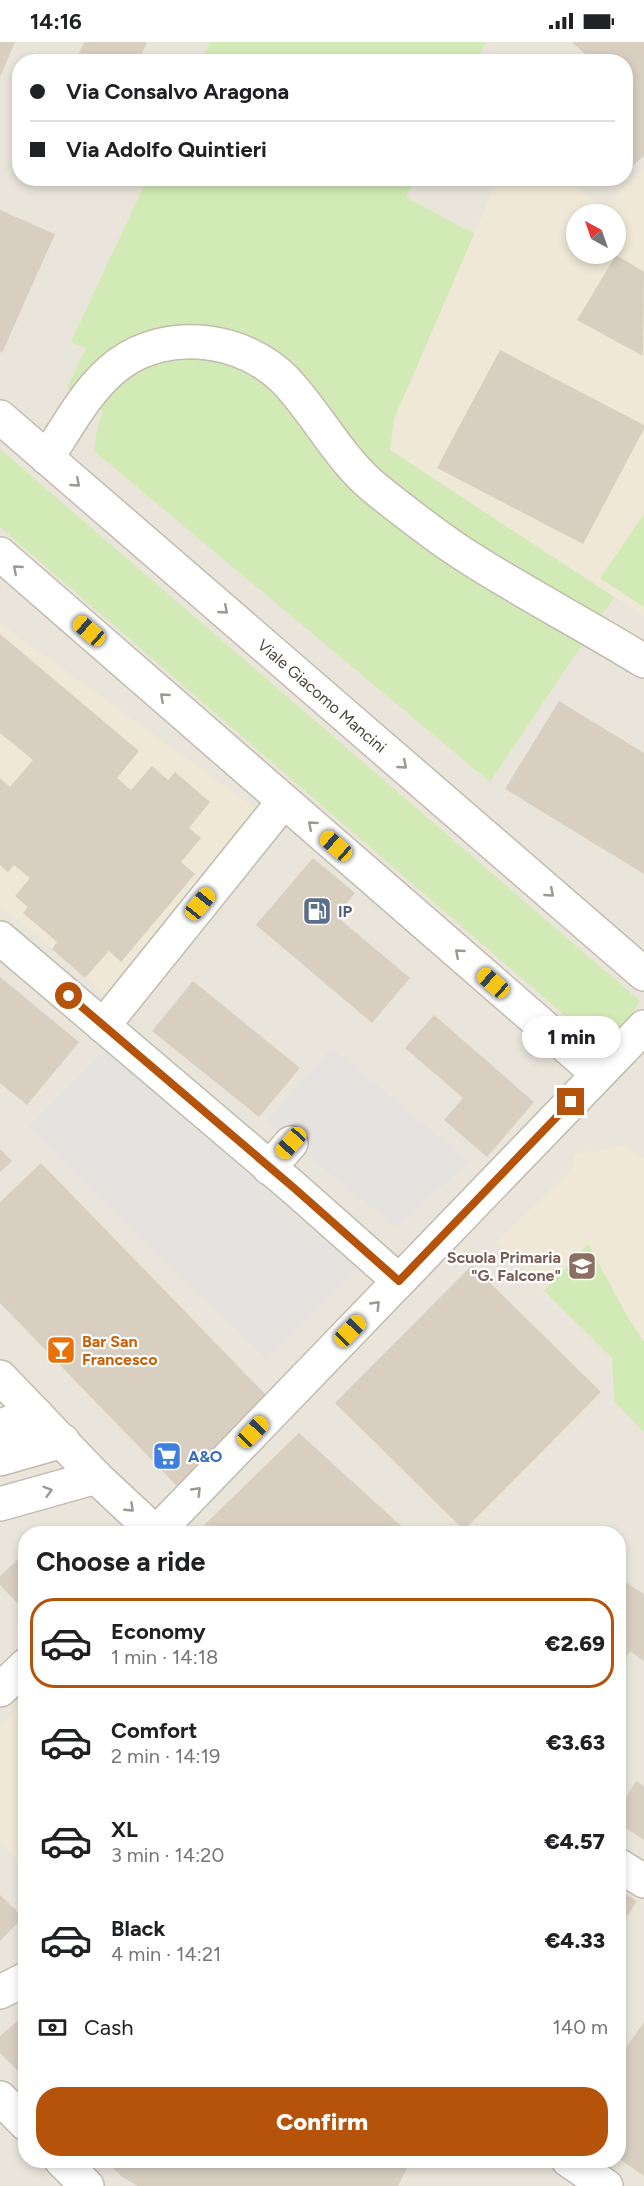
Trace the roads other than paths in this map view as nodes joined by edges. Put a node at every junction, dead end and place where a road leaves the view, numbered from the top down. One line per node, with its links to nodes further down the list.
1 (0, 417): 2 (street, Viale Giacomo Mancini)
2 (47, 458): 4 (street); 7 (street, Viale Giacomo Mancini, one-way to 7)
3 (0, 554): 5 (street, one-way to 3)
4 (644, 661)
5 (284, 801): 8 (street); 10 (street, one-way to 5)
6 (0, 938): 8 (street)
7 (644, 974)
8 (103, 1026): 12 (street)
9 (644, 1027): 10 (street)
10 (598, 1074): 13 (street)
11 (291, 1143): 12 (street)
12 (269, 1167): 13 (street)
13 (399, 1281): 22 (street, one-way to 13)
14 (4, 1386): 15 (street)
15 (36, 1414): 16 (street); 17 (street)
16 (0, 1426)
17 (63, 1442): 18 (street); 19 (street)
18 (0, 1459)
19 (96, 1477): 20 (street, one-way to 19); 21 (street, one-way to 21)
20 (0, 1504)
21 (148, 1526)
22 (163, 1526)
23 (18, 1673): 24 (street)
24 (0, 1690)
25 (626, 1870): 26 (street)
26 (644, 1881)
27 (18, 1983): 28 (street)
28 (0, 1992)
29 (0, 2098): 30 (street)
30 (18, 2116)
31 (69, 2168): 33 (street)
32 (580, 2168): 34 (street)
33 (87, 2186)
34 (606, 2186)

